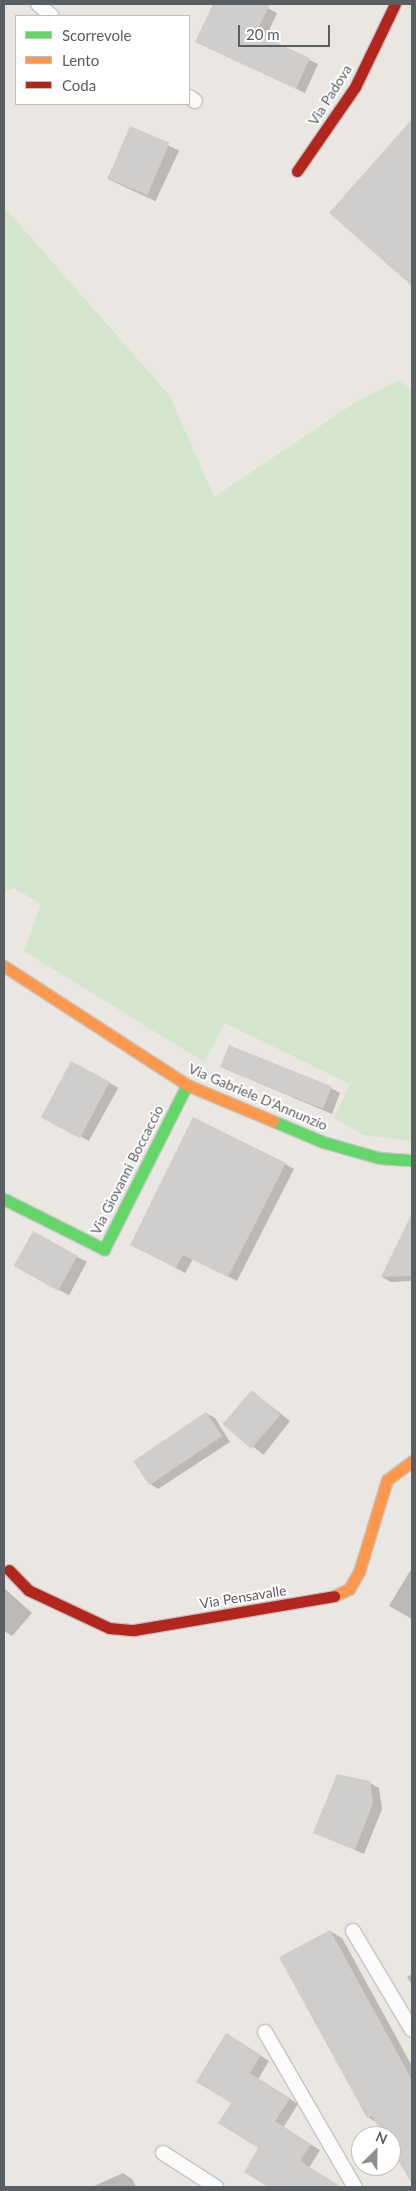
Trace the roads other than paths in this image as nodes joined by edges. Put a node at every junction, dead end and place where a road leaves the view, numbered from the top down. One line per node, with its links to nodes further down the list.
1 (38, 4): 3 (lane)
2 (395, 4): 4 (street, Via Padova)
3 (51, 15)
4 (297, 171)
5 (4, 966): 6 (street, Via Gabriele D'Annunzio)
6 (187, 1085): 7 (street, Via Gabriele D'Annunzio); 8 (street, Via Giovanni Boccaccio)
7 (412, 1160)
8 (4, 1199)
9 (412, 1461): 10 (street, Via Pensavalle)
10 (9, 1570)
11 (353, 1931): 12 (lane)
12 (412, 2030)
13 (265, 2032): 16 (lane)
14 (163, 2153): 15 (lane)
15 (216, 2187)
16 (355, 2187)

